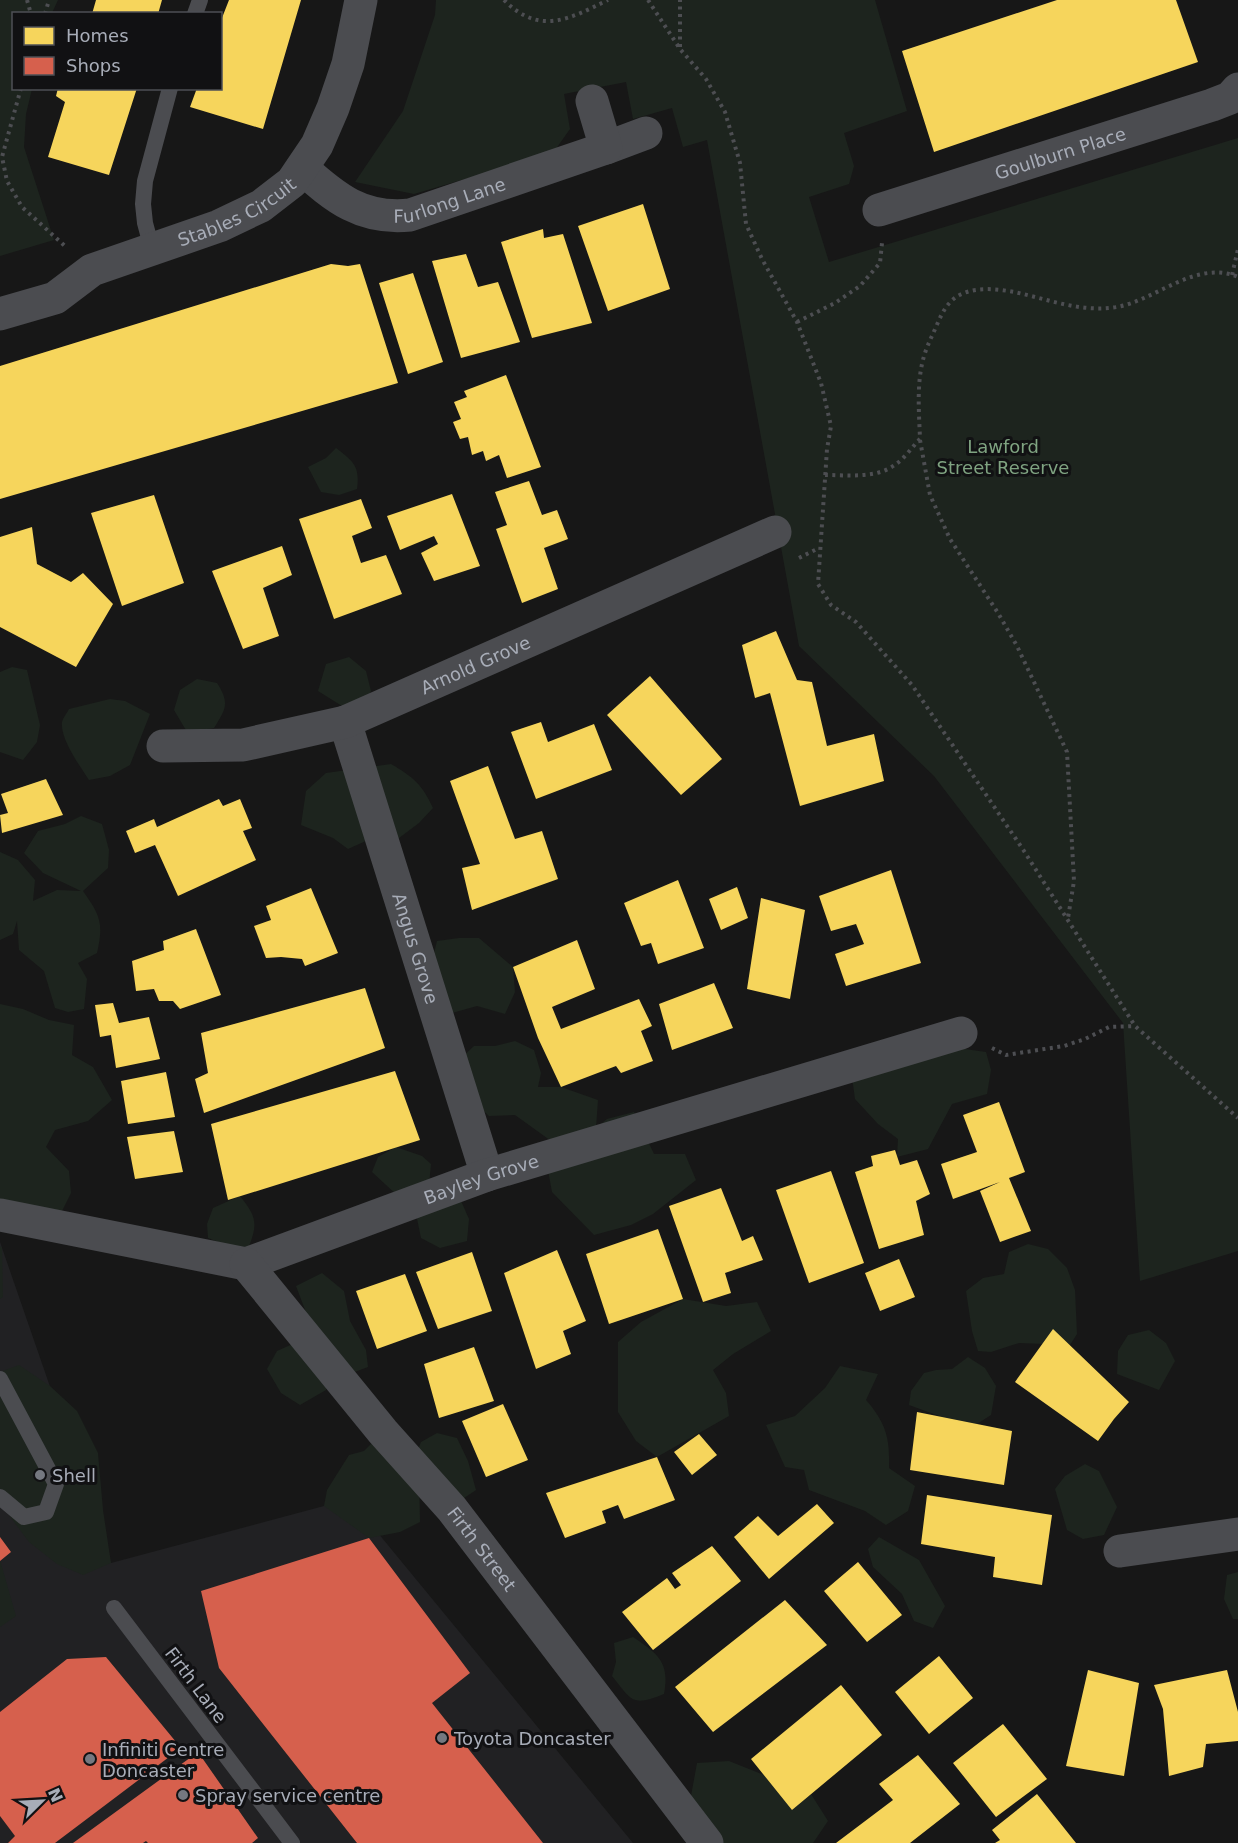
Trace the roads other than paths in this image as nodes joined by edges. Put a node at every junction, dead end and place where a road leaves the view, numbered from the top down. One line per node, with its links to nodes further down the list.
1 (361, 0): 7 (street, Stables Circuit)
2 (1238, 89): 8 (street, Goulburn Place)
3 (169, 90): 9 (lane)
4 (592, 101): 6 (street)
5 (646, 133): 6 (street, Furlong Lane)
6 (606, 148): 7 (street, Furlong Lane)
7 (302, 168): 9 (street, Stables Circuit)
8 (879, 210)
9 (152, 249): 10 (street, Stables Circuit)
10 (0, 314)
11 (775, 532): 12 (street, Arnold Grove)
12 (345, 722): 13 (street, Arnold Grove); 15 (street, Angus Grove)
13 (163, 746)
14 (960, 1033): 15 (street, Bayley Grove)
15 (487, 1175): 17 (street, Bayley Grove)
16 (0, 1215): 17 (street)
17 (246, 1264): 24 (street, Firth Street)
18 (0, 1378): 19 (lane)
19 (0, 1497)
20 (1238, 1534): 21 (street)
21 (1120, 1551)
22 (114, 1608): 23 (lane, Firth Lane)
23 (292, 1843)
24 (707, 1843)

